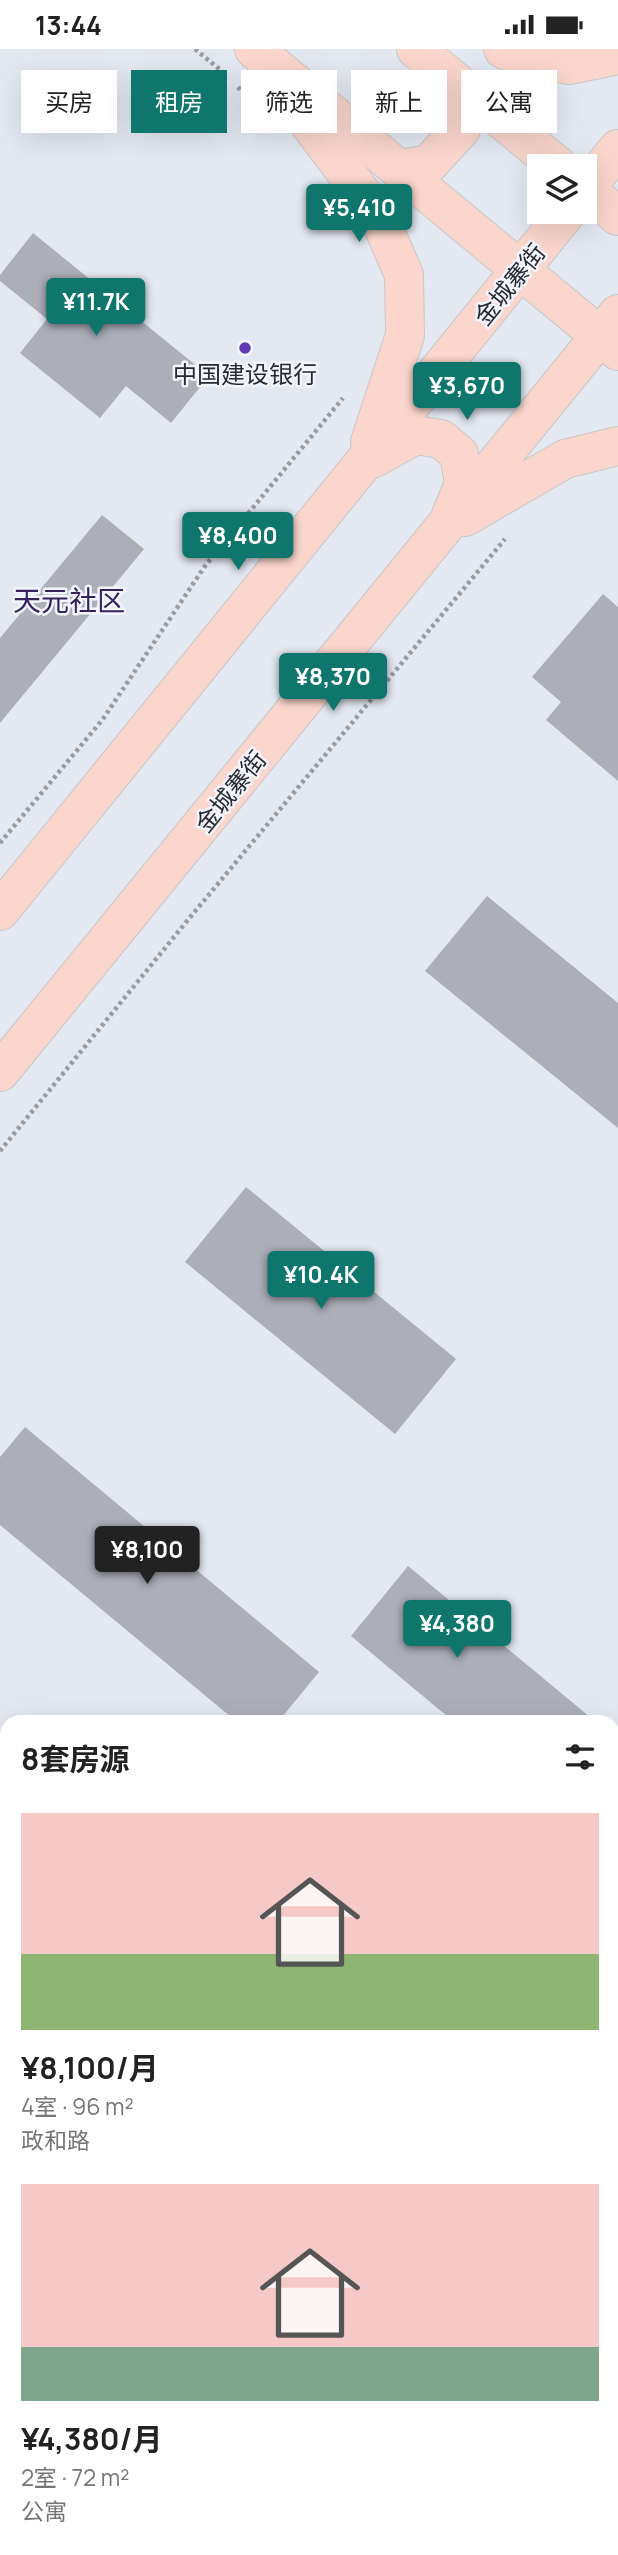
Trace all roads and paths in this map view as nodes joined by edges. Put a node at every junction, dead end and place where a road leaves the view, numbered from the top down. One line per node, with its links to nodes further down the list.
1 (253, 49): 10 (main road); 19 (main road)
2 (416, 49): 5 (main road)
3 (503, 49): 4 (main road)
4 (618, 55)
5 (461, 87)
6 (461, 129): 10 (main road)
7 (518, 133): 9 (main road)
8 (618, 149): 11 (main road)
9 (543, 154)
10 (400, 169): 15 (main road)
11 (597, 174)
12 (597, 199): 13 (main road)
13 (618, 216)
14 (557, 224): 15 (main road, 金城寨街)
15 (521, 269): 16 (main road); 19 (main road, 金城寨街)
16 (612, 334): 20 (main road, 金城寨街)
17 (351, 389): 22 (path)
18 (618, 446): 20 (main road)
19 (363, 464): 20 (main road); 23 (main road, 金城寨街)
20 (445, 529): 24 (main road, 金城寨街)
21 (506, 538): 25 (path)
22 (0, 843)
23 (0, 911)
24 (0, 1072)
25 (0, 1151)

